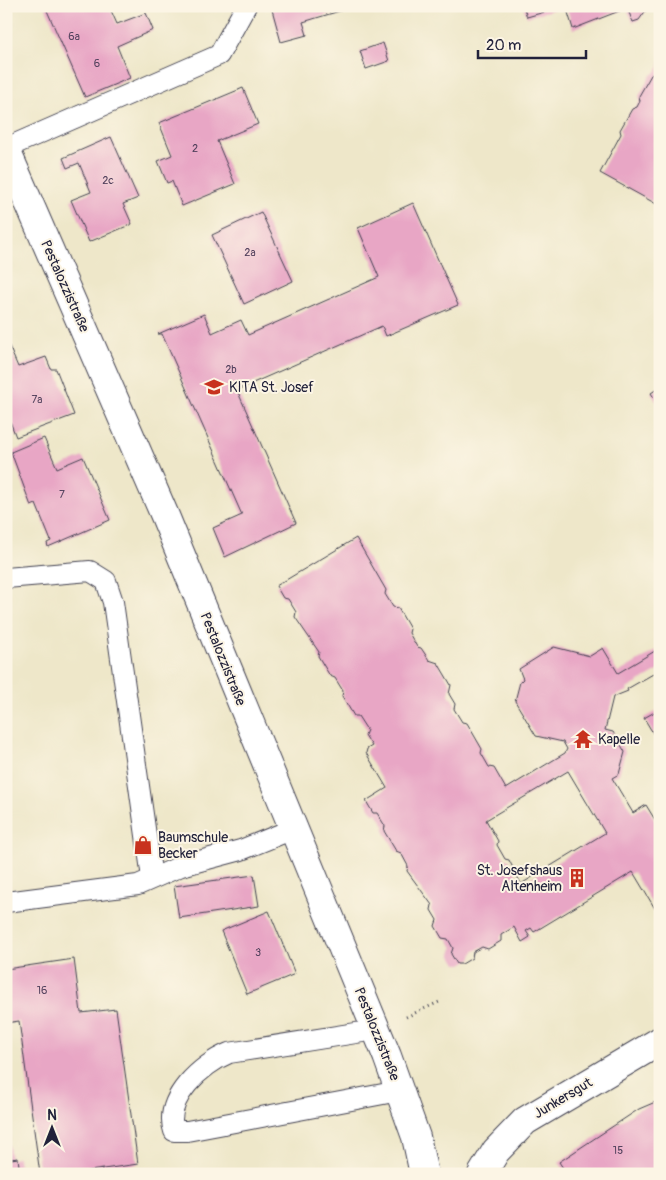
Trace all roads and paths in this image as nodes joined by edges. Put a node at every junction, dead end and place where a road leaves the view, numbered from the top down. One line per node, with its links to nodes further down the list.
1 (246, 6): 2 (lane)
2 (8, 159): 4 (street, Pestalozzistraße)
3 (6, 578): 5 (lane)
4 (293, 829): 5 (lane); 7 (street, Pestalozzistraße)
5 (152, 878): 6 (lane)
6 (6, 902)
7 (375, 1030): 9 (street, Pestalozzistraße); 9 (lane)
8 (660, 1040): 11 (street, Junkersgut)
9 (399, 1090): 10 (street, Pestalozzistraße)
10 (424, 1174)
11 (482, 1174)

